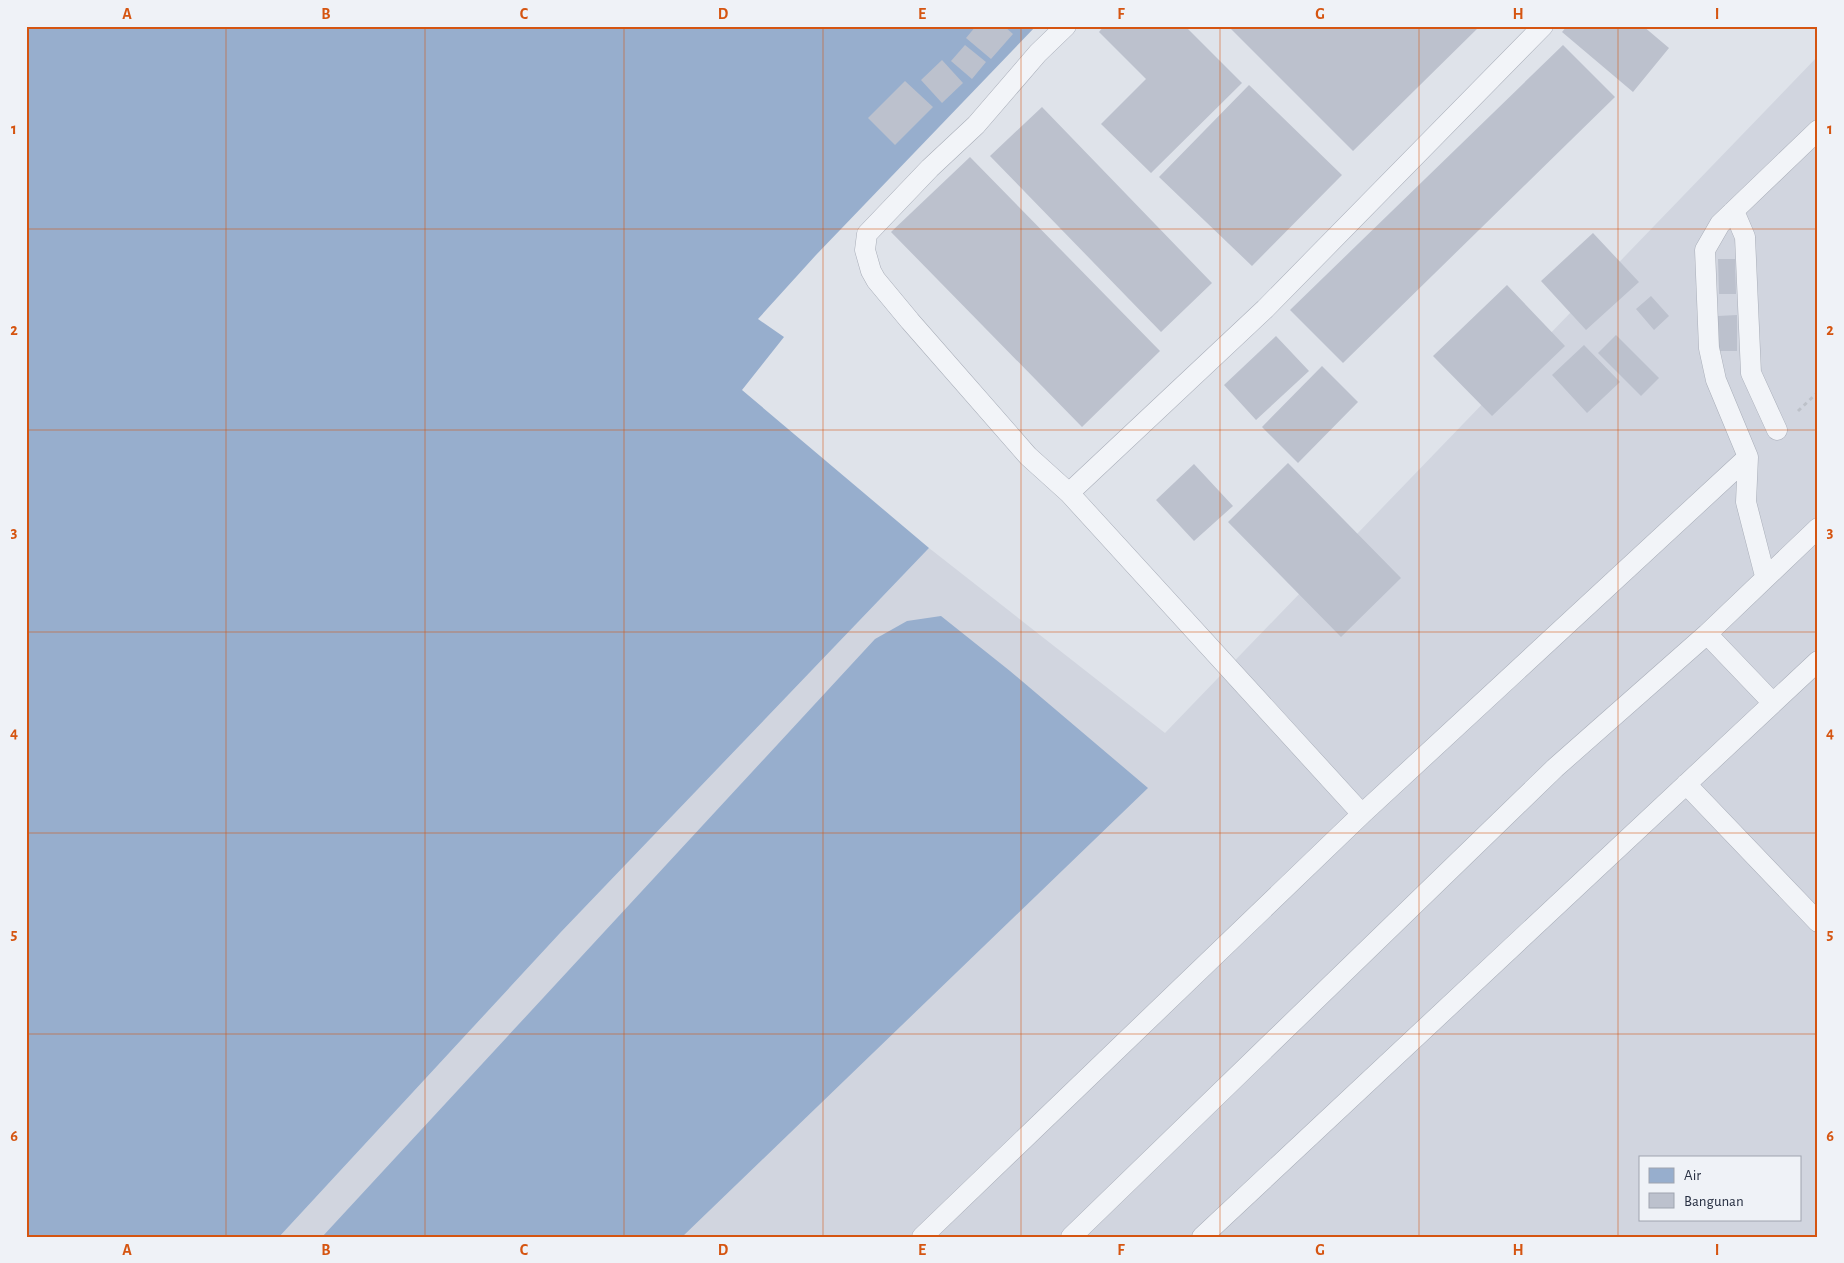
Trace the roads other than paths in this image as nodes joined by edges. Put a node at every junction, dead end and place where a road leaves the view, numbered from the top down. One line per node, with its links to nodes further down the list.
1 (1066, 26): 7 (lane)
2 (1544, 26): 7 (lane)
3 (1818, 130): 4 (lane)
4 (1734, 211): 5 (lane); 6 (lane)
5 (1777, 430)
6 (1748, 457): 9 (lane); 14 (lane)
7 (1069, 493): 14 (lane)
8 (1818, 528): 9 (lane)
9 (1766, 576): 10 (lane)
10 (1707, 634): 12 (lane); 17 (lane)
11 (1818, 661): 12 (lane)
12 (1773, 702): 13 (lane)
13 (1686, 784): 15 (lane); 18 (lane)
14 (1362, 814): 16 (lane)
15 (1818, 922)
16 (922, 1237)
17 (1071, 1237)
18 (1202, 1237)

